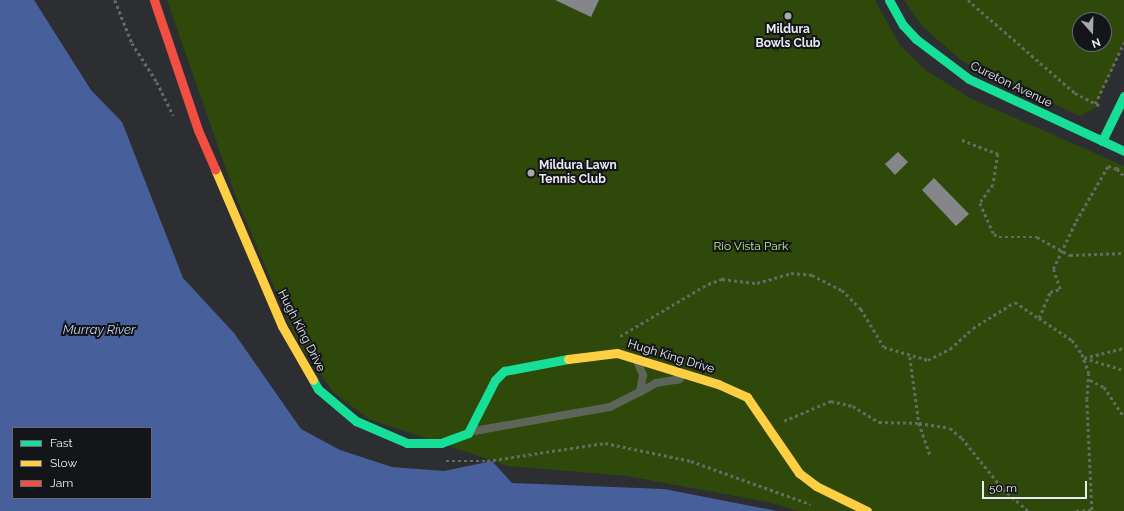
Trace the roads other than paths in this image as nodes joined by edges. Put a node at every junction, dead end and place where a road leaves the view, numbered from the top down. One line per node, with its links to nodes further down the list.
1 (154, 0): 9 (street, Hugh King Drive)
2 (889, 0): 4 (street, Cureton Avenue)
3 (1124, 96): 4 (street)
4 (1102, 141): 5 (street, Cureton Avenue)
5 (1124, 151)
6 (636, 358): 7 (street, Hugh King Drive); 8 (lane); 9 (street, Hugh King Drive)
7 (694, 378): 8 (lane); 10 (street, Hugh King Drive)
8 (640, 392): 9 (lane)
9 (468, 433)
10 (867, 511)

